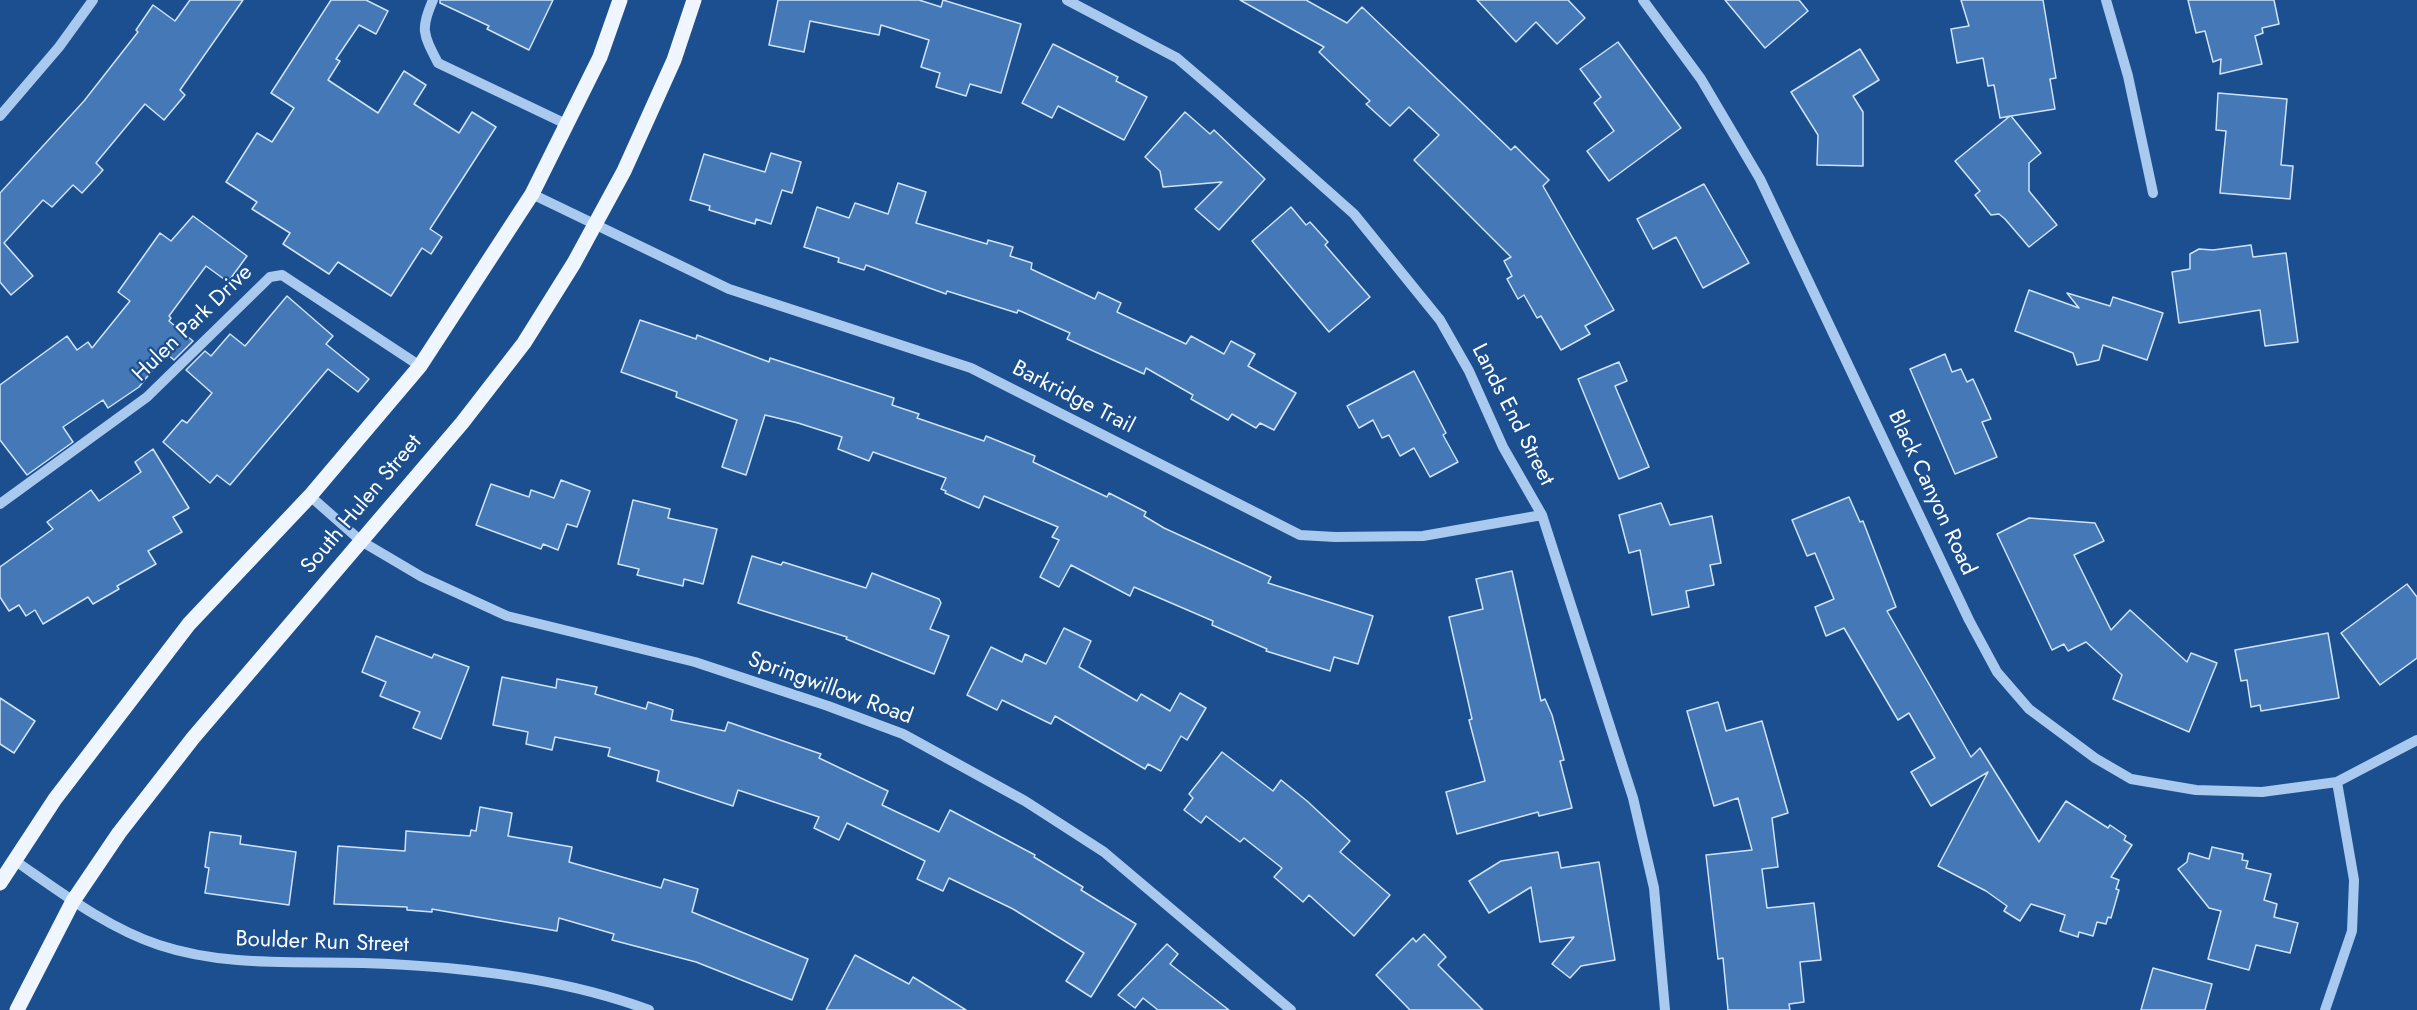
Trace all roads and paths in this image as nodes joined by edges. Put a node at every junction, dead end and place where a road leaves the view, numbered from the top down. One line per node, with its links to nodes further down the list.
1 (93, 0): 8 (street)
2 (434, 0): 9 (street)
3 (620, 0): 9 (main road, South Hulen Street)
4 (694, 0): 12 (main road, South Hulen Street)
5 (1067, 0): 16 (street, Lands End Street)
6 (1643, 0): 19 (street, Black Canyon Road)
7 (2106, 0): 10 (street)
8 (0, 116)
9 (566, 124): 11 (main road, South Hulen Street)
10 (2153, 193)
11 (532, 194): 12 (street, Barkridge Trail); 13 (main road, South Hulen Street)
12 (595, 225): 16 (street, Barkridge Trail); 17 (main road, South Hulen Street)
13 (420, 366): 14 (main road, South Hulen Street); 15 (street, Hulen Park Drive)
14 (310, 496): 17 (street, Springwillow Road); 20 (main road, South Hulen Street)
15 (0, 504)
16 (1542, 515): 26 (street, Lands End Street)
17 (361, 541): 22 (main road, South Hulen Street); 25 (street, Springwillow Road)
18 (2417, 740): 19 (street)
19 (2337, 782): 27 (street)
20 (14, 860): 21 (main road, South Hulen Street); 22 (street, Boulder Run Street)
21 (0, 883)
22 (73, 901): 23 (main road, South Hulen Street); 24 (street, Boulder Run Street)
23 (17, 1010)
24 (649, 1010)
25 (1291, 1010)
26 (1665, 1010)
27 (2325, 1010)

